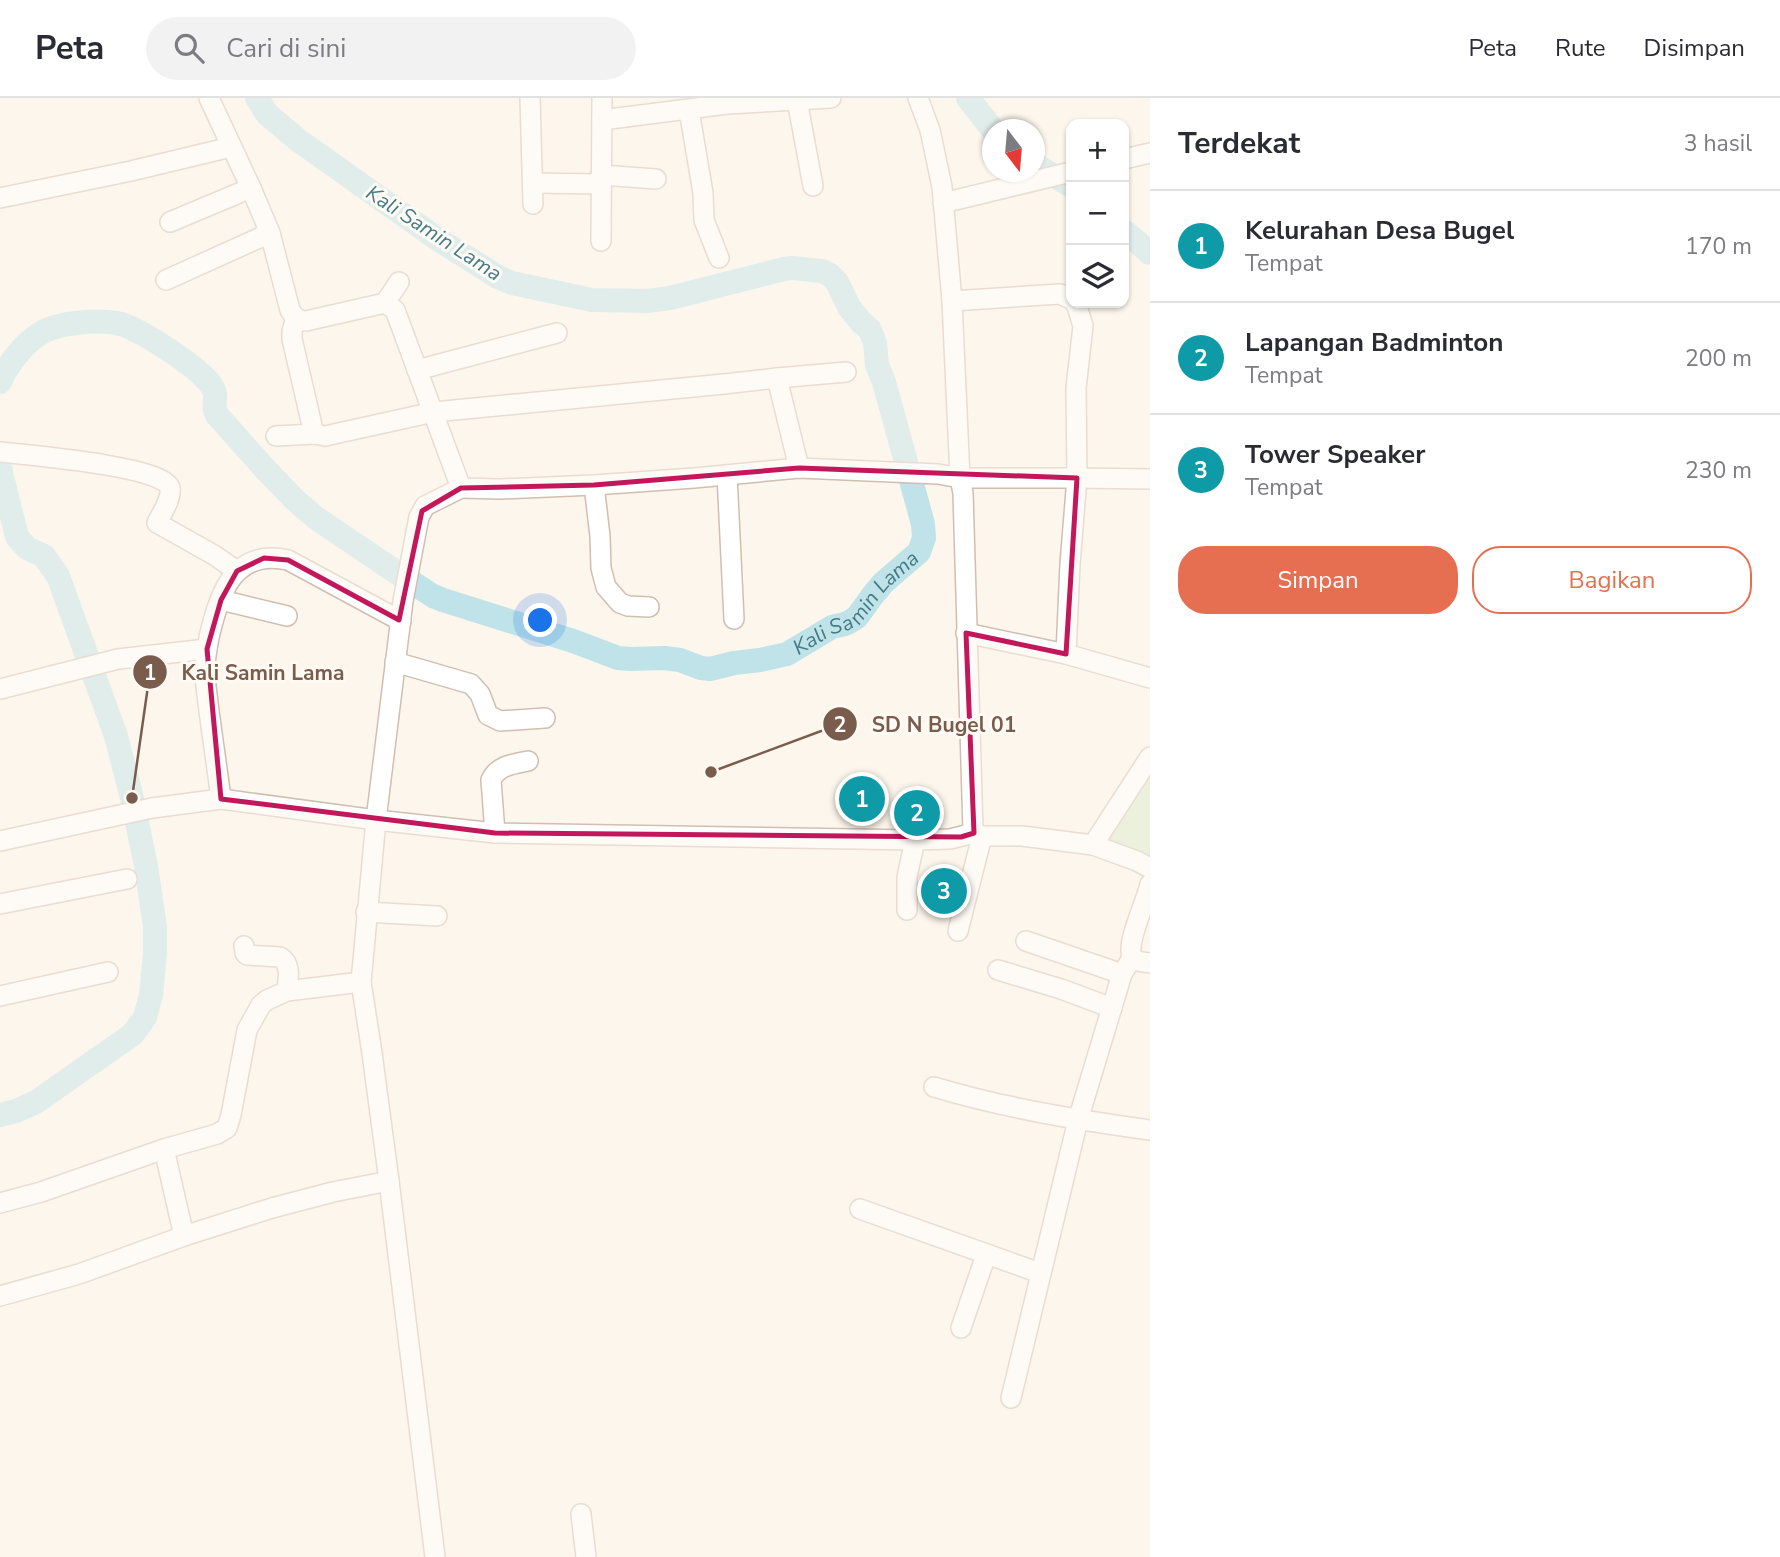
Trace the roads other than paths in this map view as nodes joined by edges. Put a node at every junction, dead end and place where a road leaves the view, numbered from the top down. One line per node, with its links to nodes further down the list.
1 (209, 98): 9 (street)
2 (530, 98): 15 (street)
3 (602, 98): 8 (street)
4 (831, 98): 6 (street)
5 (918, 98): 19 (street)
6 (797, 100): 7 (street); 16 (street)
7 (677, 107): 8 (street); 24 (street)
8 (602, 120): 13 (street)
9 (231, 147): 17 (street); 18 (street)
10 (1150, 153): 11 (street)
11 (1129, 158)
12 (1066, 173): 19 (street)
13 (601, 179): 14 (street); 15 (street); 23 (street)
14 (656, 179)
15 (533, 183): 20 (street)
16 (813, 186)
17 (251, 188): 21 (street); 22 (street)
18 (0, 198)
19 (943, 203): 28 (street)
20 (533, 204)
21 (170, 222)
22 (270, 233): 25 (street); 31 (street)
23 (601, 241)
24 (719, 258)
25 (166, 280)
26 (399, 282): 29 (street)
27 (1066, 297): 28 (street)
28 (952, 301): 42 (street)
29 (385, 303): 31 (street); 33 (street)
30 (1078, 308): 43 (street)
31 (296, 318): 37 (street)
32 (557, 334): 33 (street)
33 (417, 370): 36 (street)
34 (846, 372): 35 (street)
35 (777, 378): 36 (street); 40 (street)
36 (434, 412): 37 (street); 46 (street)
37 (314, 434): 38 (street)
38 (276, 436)
39 (0, 452): 47 (street)
40 (799, 468): 41 (street); 42 (street)
41 (727, 475): 45 (street); 51 (street)
42 (960, 478): 43 (street); 53 (street)
43 (1077, 478): 44 (street); 55 (street)
44 (1150, 479)
45 (594, 485): 46 (street); 49 (street)
46 (461, 488): 52 (street)
47 (237, 571): 48 (street); 52 (street)
48 (221, 600): 50 (street); 54 (street)
49 (649, 607)
50 (286, 616)
51 (734, 619)
52 (401, 621): 56 (street)
53 (966, 633): 55 (street); 65 (street)
54 (207, 649): 58 (street); 62 (street)
55 (1066, 654): 57 (street)
56 (396, 662): 59 (street); 63 (street)
57 (1150, 678)
58 (0, 689)
59 (545, 718)
60 (528, 761): 64 (street)
61 (1146, 768): 68 (street)
62 (221, 799): 63 (street); 67 (street)
63 (376, 820): 64 (street); 74 (street)
64 (495, 833): 66 (street)
65 (978, 834): 66 (street); 68 (street); 76 (street)
66 (915, 840): 73 (street)
67 (0, 841)
68 (1093, 845): 69 (street)
69 (1150, 868)
70 (127, 879): 72 (street)
71 (1150, 884): 79 (street)
72 (0, 904)
73 (907, 910)
74 (366, 912): 75 (street); 82 (street)
75 (437, 916)
76 (958, 931)
77 (1026, 941): 79 (street)
78 (244, 946): 83 (street)
79 (1135, 965): 85 (street)
80 (998, 970): 85 (street)
81 (108, 972): 84 (street)
82 (361, 982): 83 (street); 90 (street)
83 (288, 992): 89 (street)
84 (0, 996)
85 (1112, 1008): 87 (street)
86 (934, 1087): 87 (street)
87 (1078, 1120): 88 (street); 95 (street)
88 (1150, 1130)
89 (164, 1149): 91 (street); 93 (street)
90 (389, 1181): 93 (street); 100 (street)
91 (0, 1203)
92 (860, 1209): 94 (street)
93 (184, 1237): 96 (street)
94 (986, 1255): 95 (street); 97 (street)
95 (1040, 1273): 98 (street)
96 (0, 1296)
97 (961, 1328)
98 (1011, 1398)
99 (581, 1514): 101 (street)
100 (435, 1557)
101 (586, 1557)

